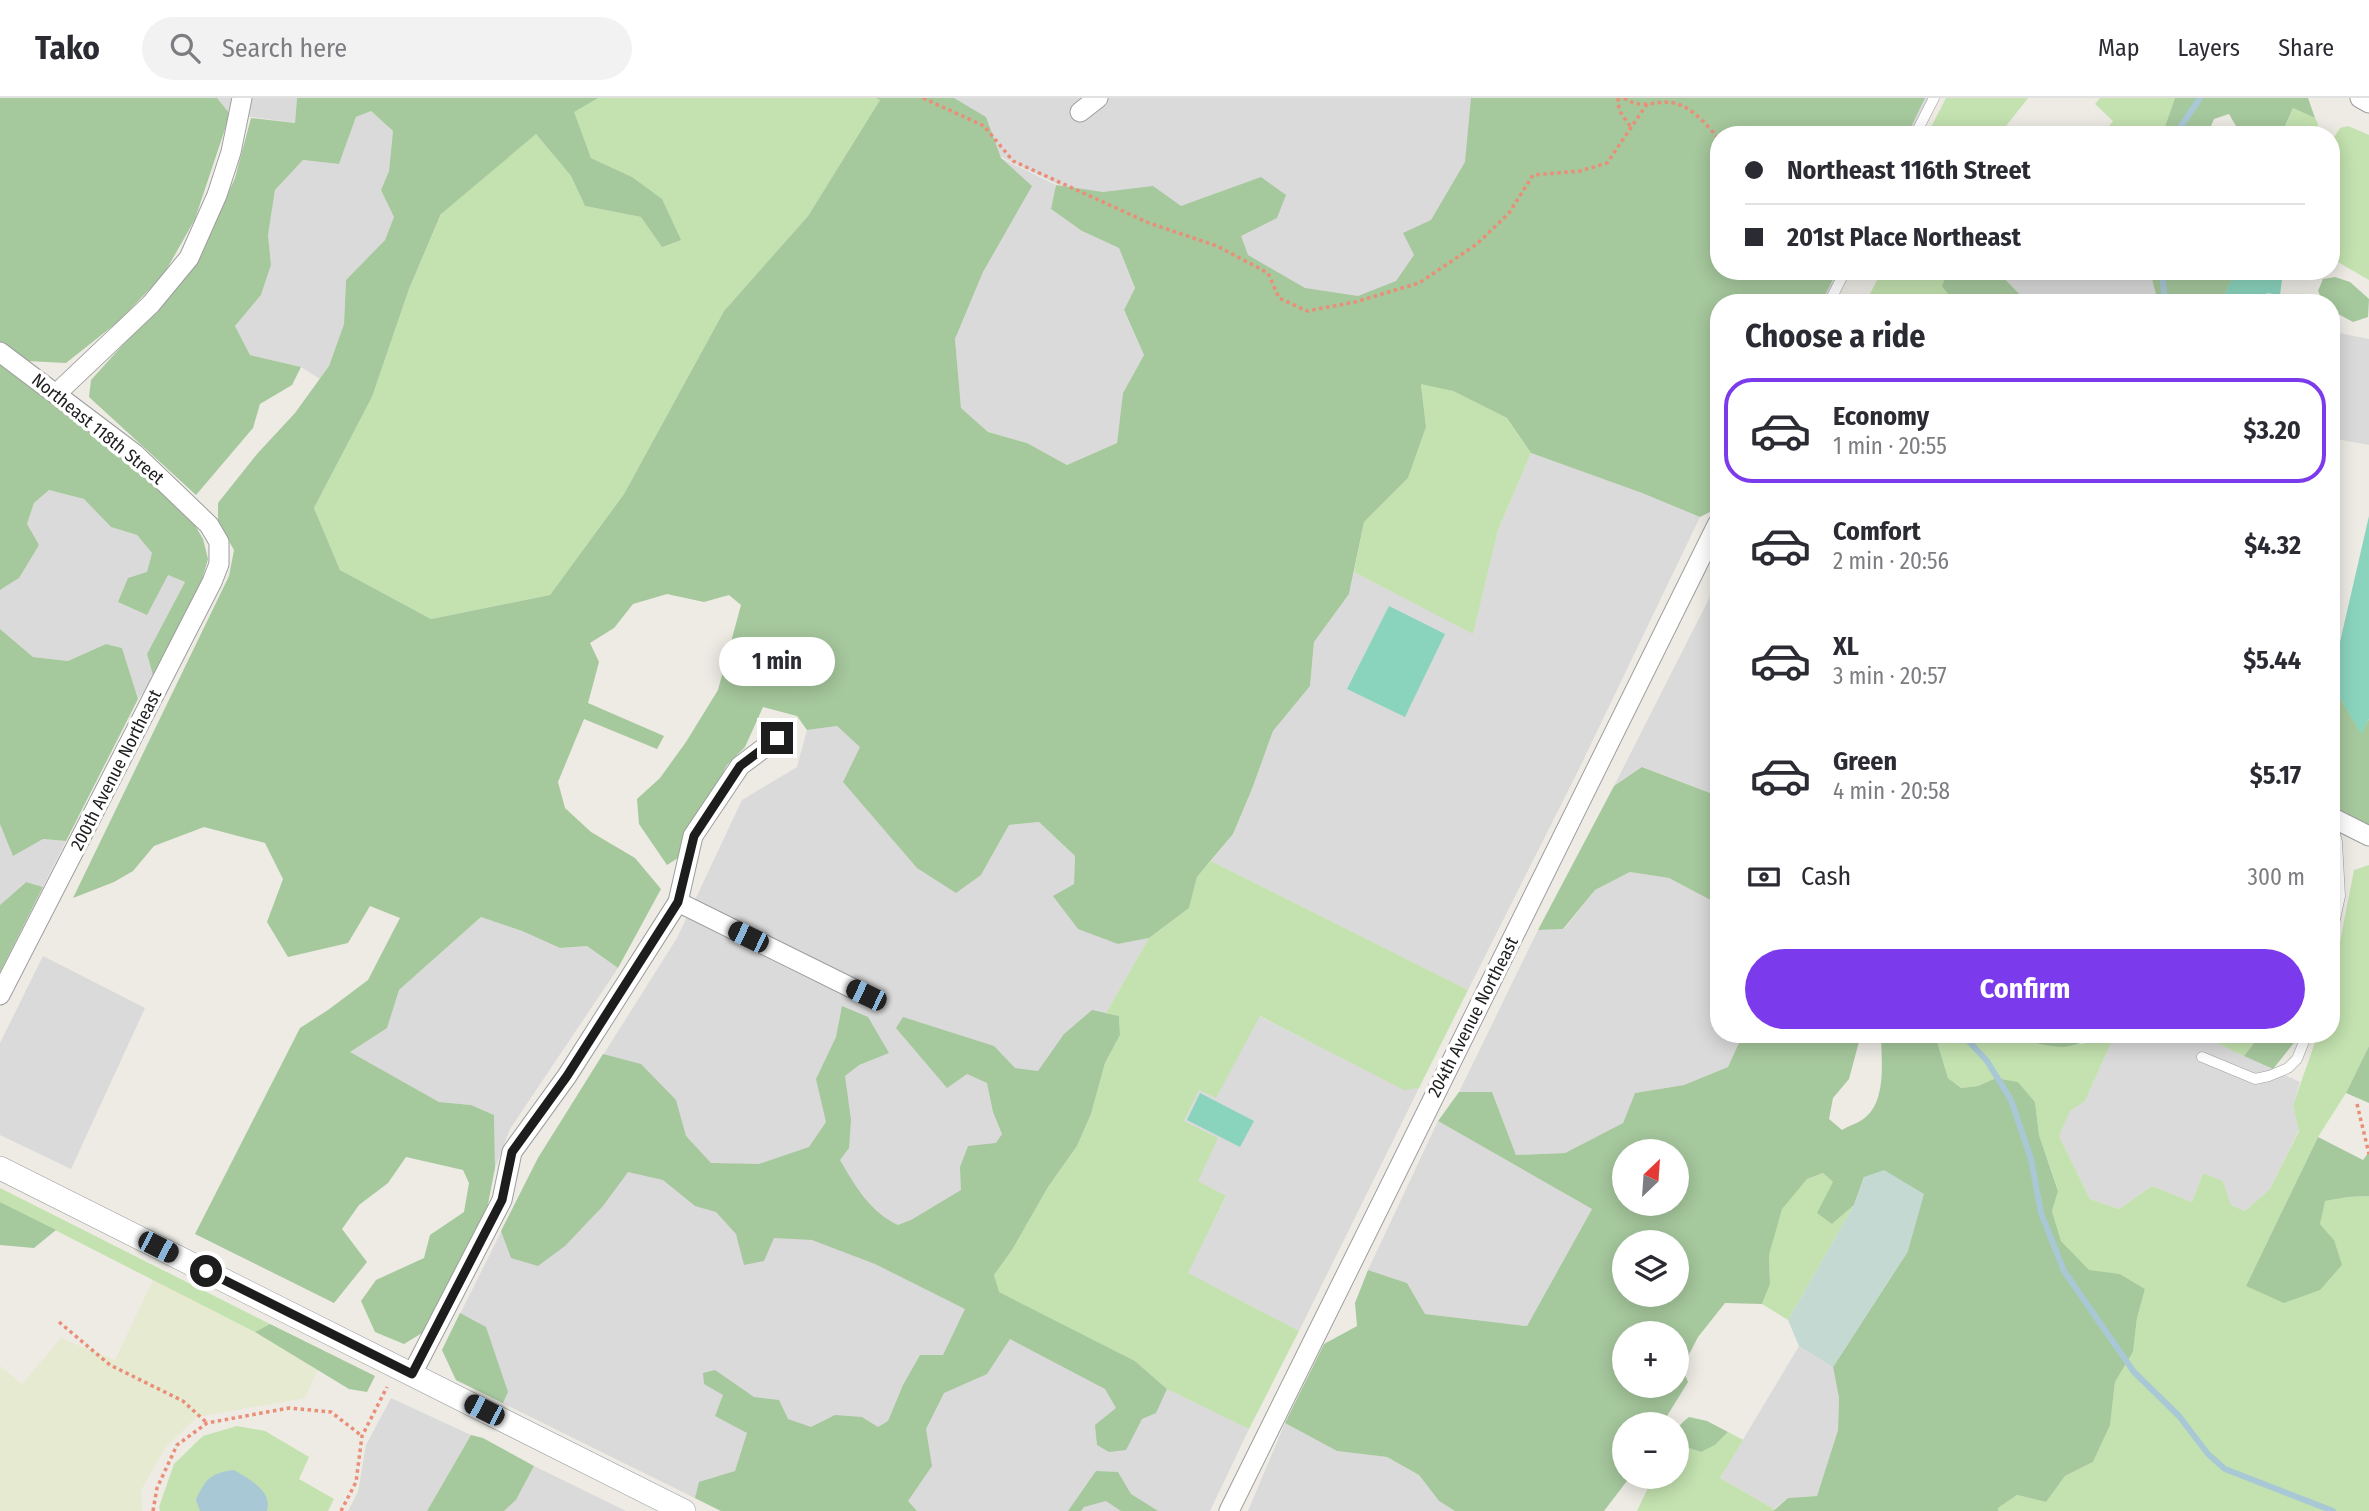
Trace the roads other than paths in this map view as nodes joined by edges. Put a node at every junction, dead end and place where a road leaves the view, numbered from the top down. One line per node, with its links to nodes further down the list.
1 (242, 98): 9 (street)
2 (1098, 98): 6 (street)
3 (1934, 98): 7 (lane)
4 (2360, 98): 5 (street)
5 (2369, 103)
6 (1080, 112)
7 (1920, 126)
8 (0, 352): 9 (street, Northeast 118th Street)
9 (56, 394): 11 (street, Northeast 118th Street)
10 (1710, 540): 23 (street, 204th Avenue Northeast)
11 (219, 542): 16 (street, 200th Avenue Northeast)
12 (777, 738): 15 (street)
13 (2340, 822): 14 (street)
14 (2369, 836)
15 (678, 902): 17 (street); 21 (street)
16 (0, 995)
17 (866, 995)
18 (2303, 1043): 19 (lane)
19 (2202, 1057)
20 (0, 1168): 21 (street)
21 (404, 1370): 22 (street)
22 (684, 1511)
23 (1229, 1511)

